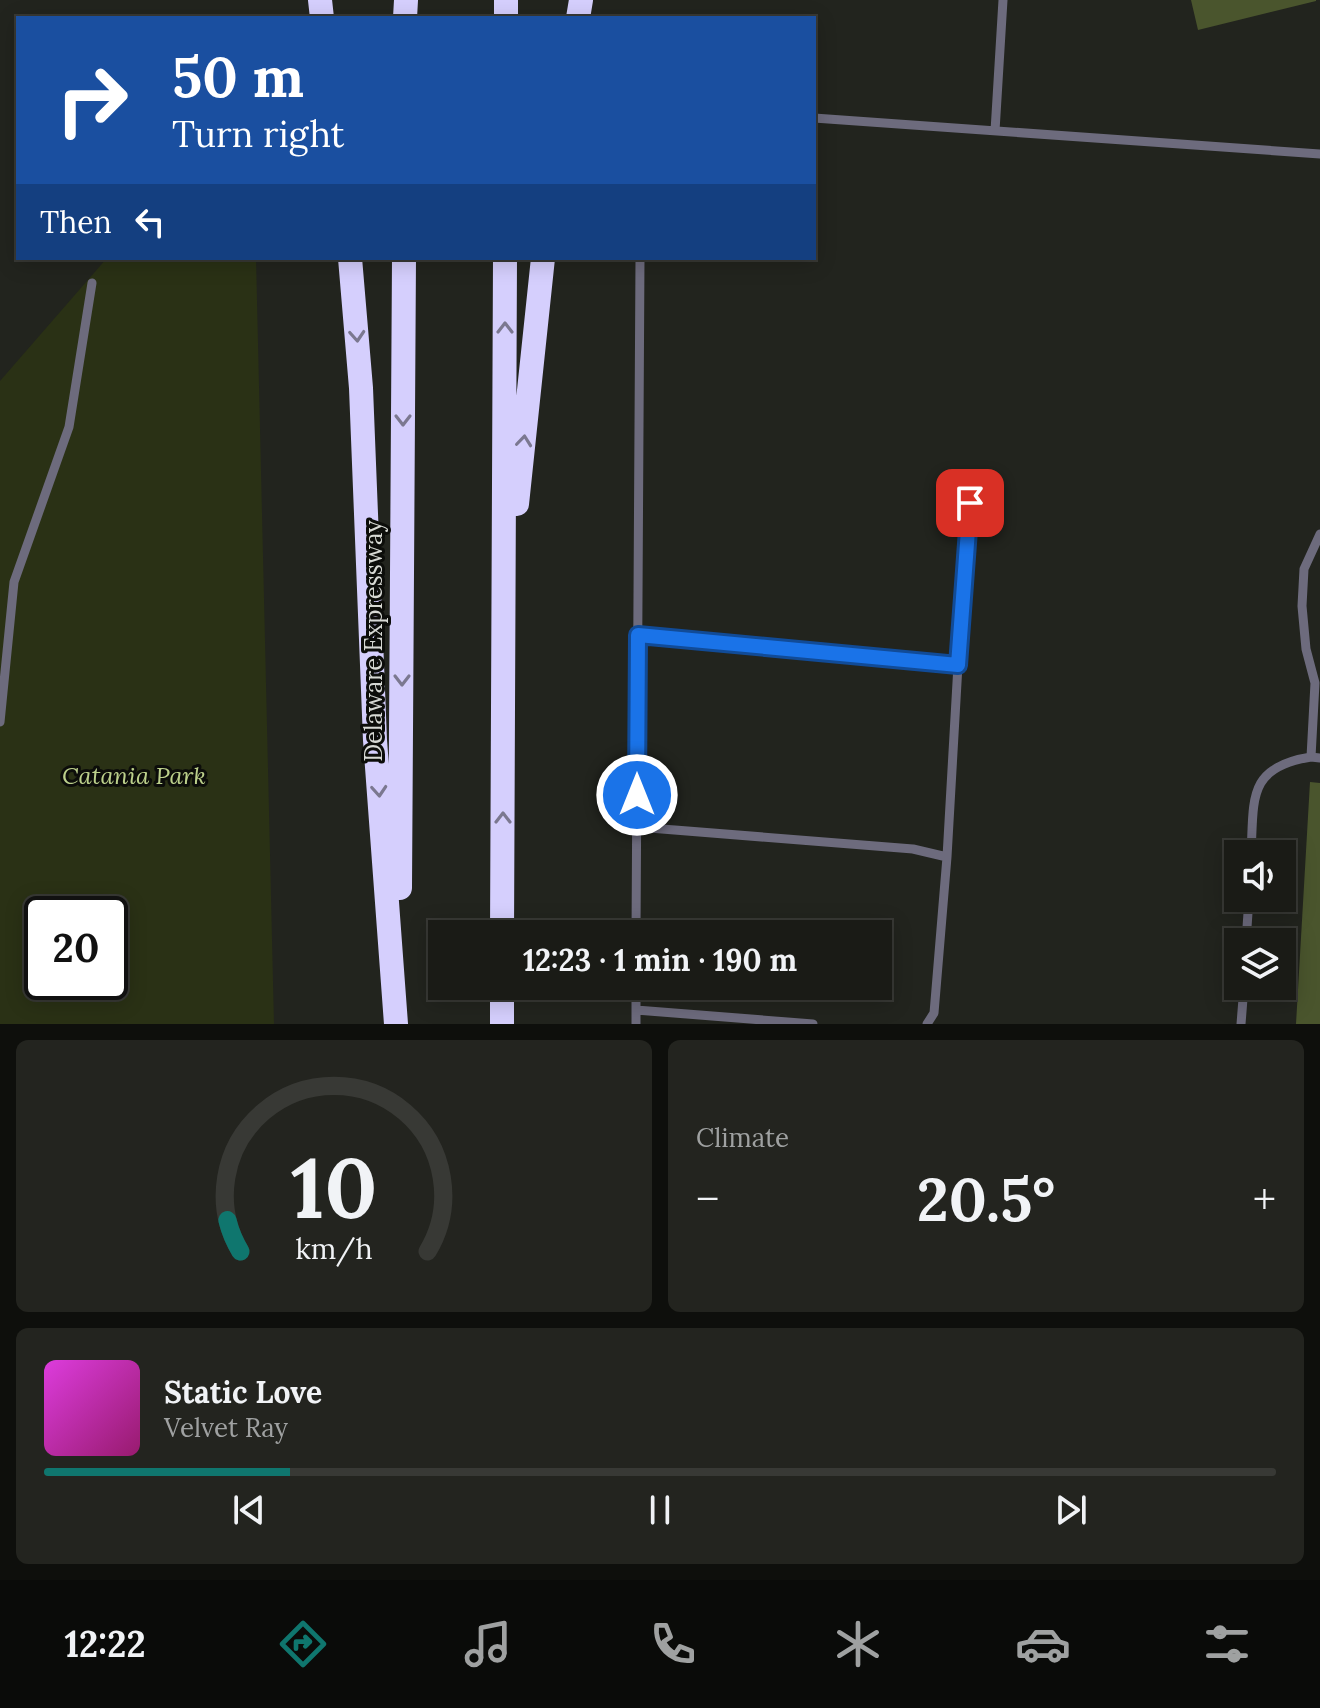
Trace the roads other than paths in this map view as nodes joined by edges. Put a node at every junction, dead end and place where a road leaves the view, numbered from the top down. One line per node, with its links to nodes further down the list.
1 (1003, 0): 3 (lane)
2 (816, 118): 3 (lane)
3 (995, 131): 4 (lane)
4 (1320, 154)
5 (350, 260): 27 (highway, one-way to 27)
6 (404, 260): 27 (highway, Delaware Expressway, one-way to 27)
7 (505, 260): 13 (highway, one-way to 7)
8 (543, 260): 13 (highway, one-way to 8)
9 (640, 260): 14 (lane)
10 (92, 283): 16 (lane)
11 (970, 503): 15 (lane)
12 (1320, 534): 17 (lane)
13 (503, 630): 21 (highway, one-way to 13)
14 (638, 635): 15 (lane); 18 (lane)
15 (958, 665): 20 (lane)
16 (0, 722)
17 (1316, 757): 19 (lane)
18 (637, 827): 20 (lane); 22 (lane)
19 (1252, 840)
20 (947, 857): 31 (lane)
21 (502, 920)
22 (636, 920)
23 (502, 1000): 28 (highway)
24 (636, 1000): 26 (lane)
25 (1243, 1000): 32 (lane)
26 (636, 1010): 29 (lane); 30 (lane)
27 (398, 1024)
28 (502, 1024)
29 (636, 1024)
30 (813, 1024)
31 (927, 1024)
32 (1241, 1024)

